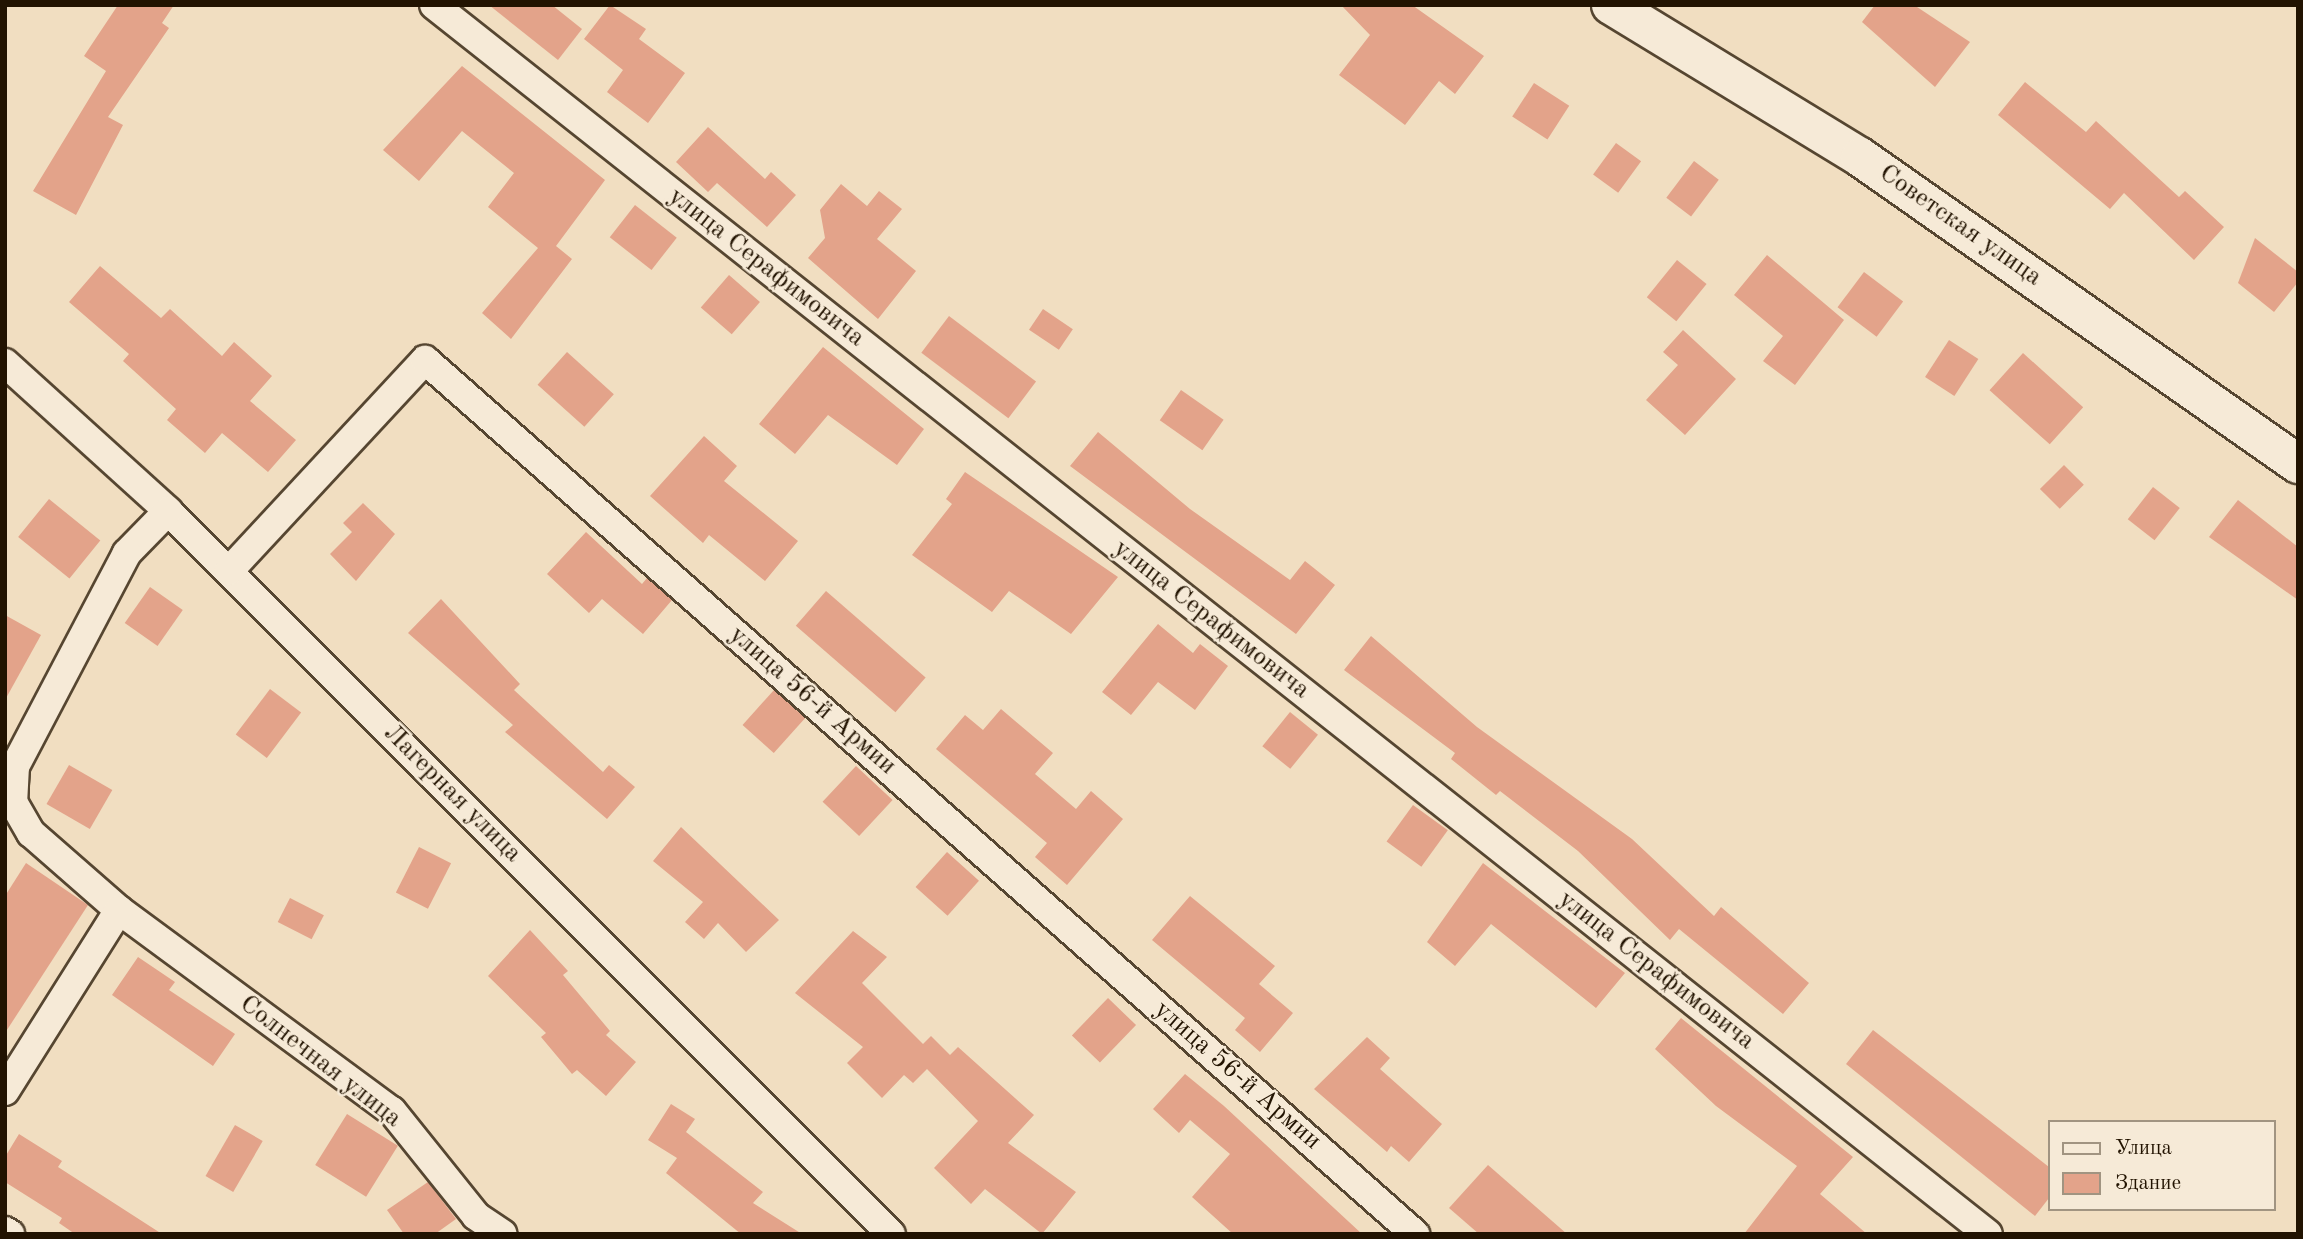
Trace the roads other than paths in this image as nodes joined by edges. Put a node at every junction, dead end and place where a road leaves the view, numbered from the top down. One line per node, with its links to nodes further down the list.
1 (434, 5): 14 (street, улица Серафимовича)
2 (1611, 5): 4 (main road, Советская улица)
3 (5, 363): 5 (street, Лагерная улица)
4 (2298, 464)
5 (168, 511): 6 (street, Лагерная улица); 7 (street, Солнечная улица)
6 (229, 571): 12 (street, Лагерная улица); 13 (street, улица 56-й Армии)
7 (119, 910): 8 (street); 11 (street, Солнечная улица)
8 (5, 1091)
9 (5, 1231): 10 (street)
10 (10, 1234)
11 (503, 1234)
12 (891, 1234)
13 (1415, 1234)
14 (1988, 1234)

